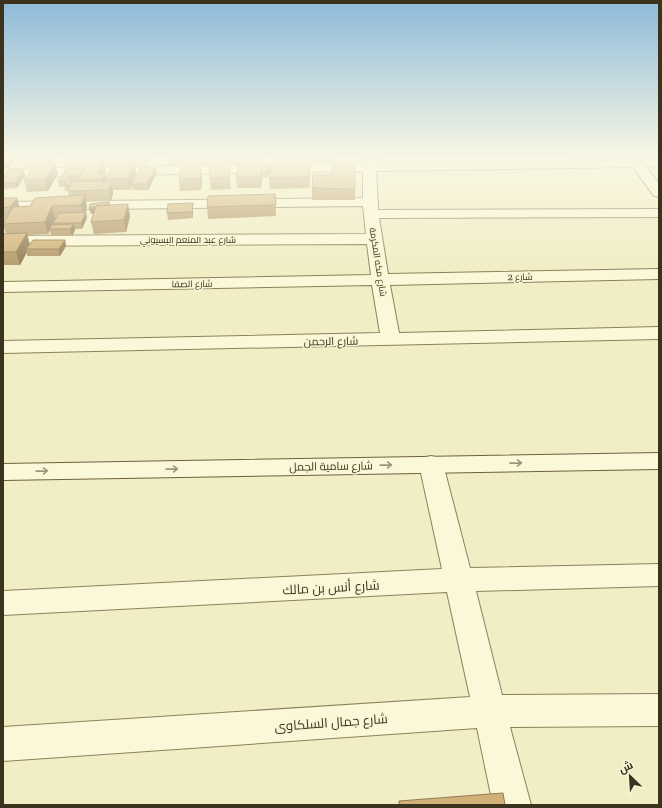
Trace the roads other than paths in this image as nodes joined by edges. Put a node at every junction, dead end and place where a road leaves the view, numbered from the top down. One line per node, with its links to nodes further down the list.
1 (370, 197): 3 (street, شارع مكه المكرمة)
2 (3, 206): 3 (street)
3 (370, 208): 4 (street); 5 (street, شارع مكه المكرمة)
4 (659, 213)
5 (373, 239): 6 (street, شارع عبد المنعم البسيوني); 8 (street, شارع مكه المكرمة)
6 (3, 241)
7 (659, 274): 8 (street, شارع 2)
8 (380, 280): 9 (street, شارع الصفا); 11 (street, شارع مكه المكرمة)
9 (3, 287)
10 (659, 333): 11 (street, شارع الرحمن)
11 (391, 339): 12 (street, شارع الرحمن)
12 (3, 347)
13 (659, 461): 14 (street, شارع سامية الجمل, one-way to 13)
14 (431, 464): 15 (street, شارع سامية الجمل, one-way to 14); 17 (street)
15 (3, 472)
16 (659, 575): 17 (street, شارع أنس بن مالك)
17 (458, 580): 18 (street, شارع أنس بن مالك); 20 (street)
18 (3, 603)
19 (659, 710): 20 (street, شارع جمال السلكاوى)
20 (490, 712): 21 (street, شارع جمال السلكاوى); 22 (street)
21 (3, 744)
22 (512, 805)

